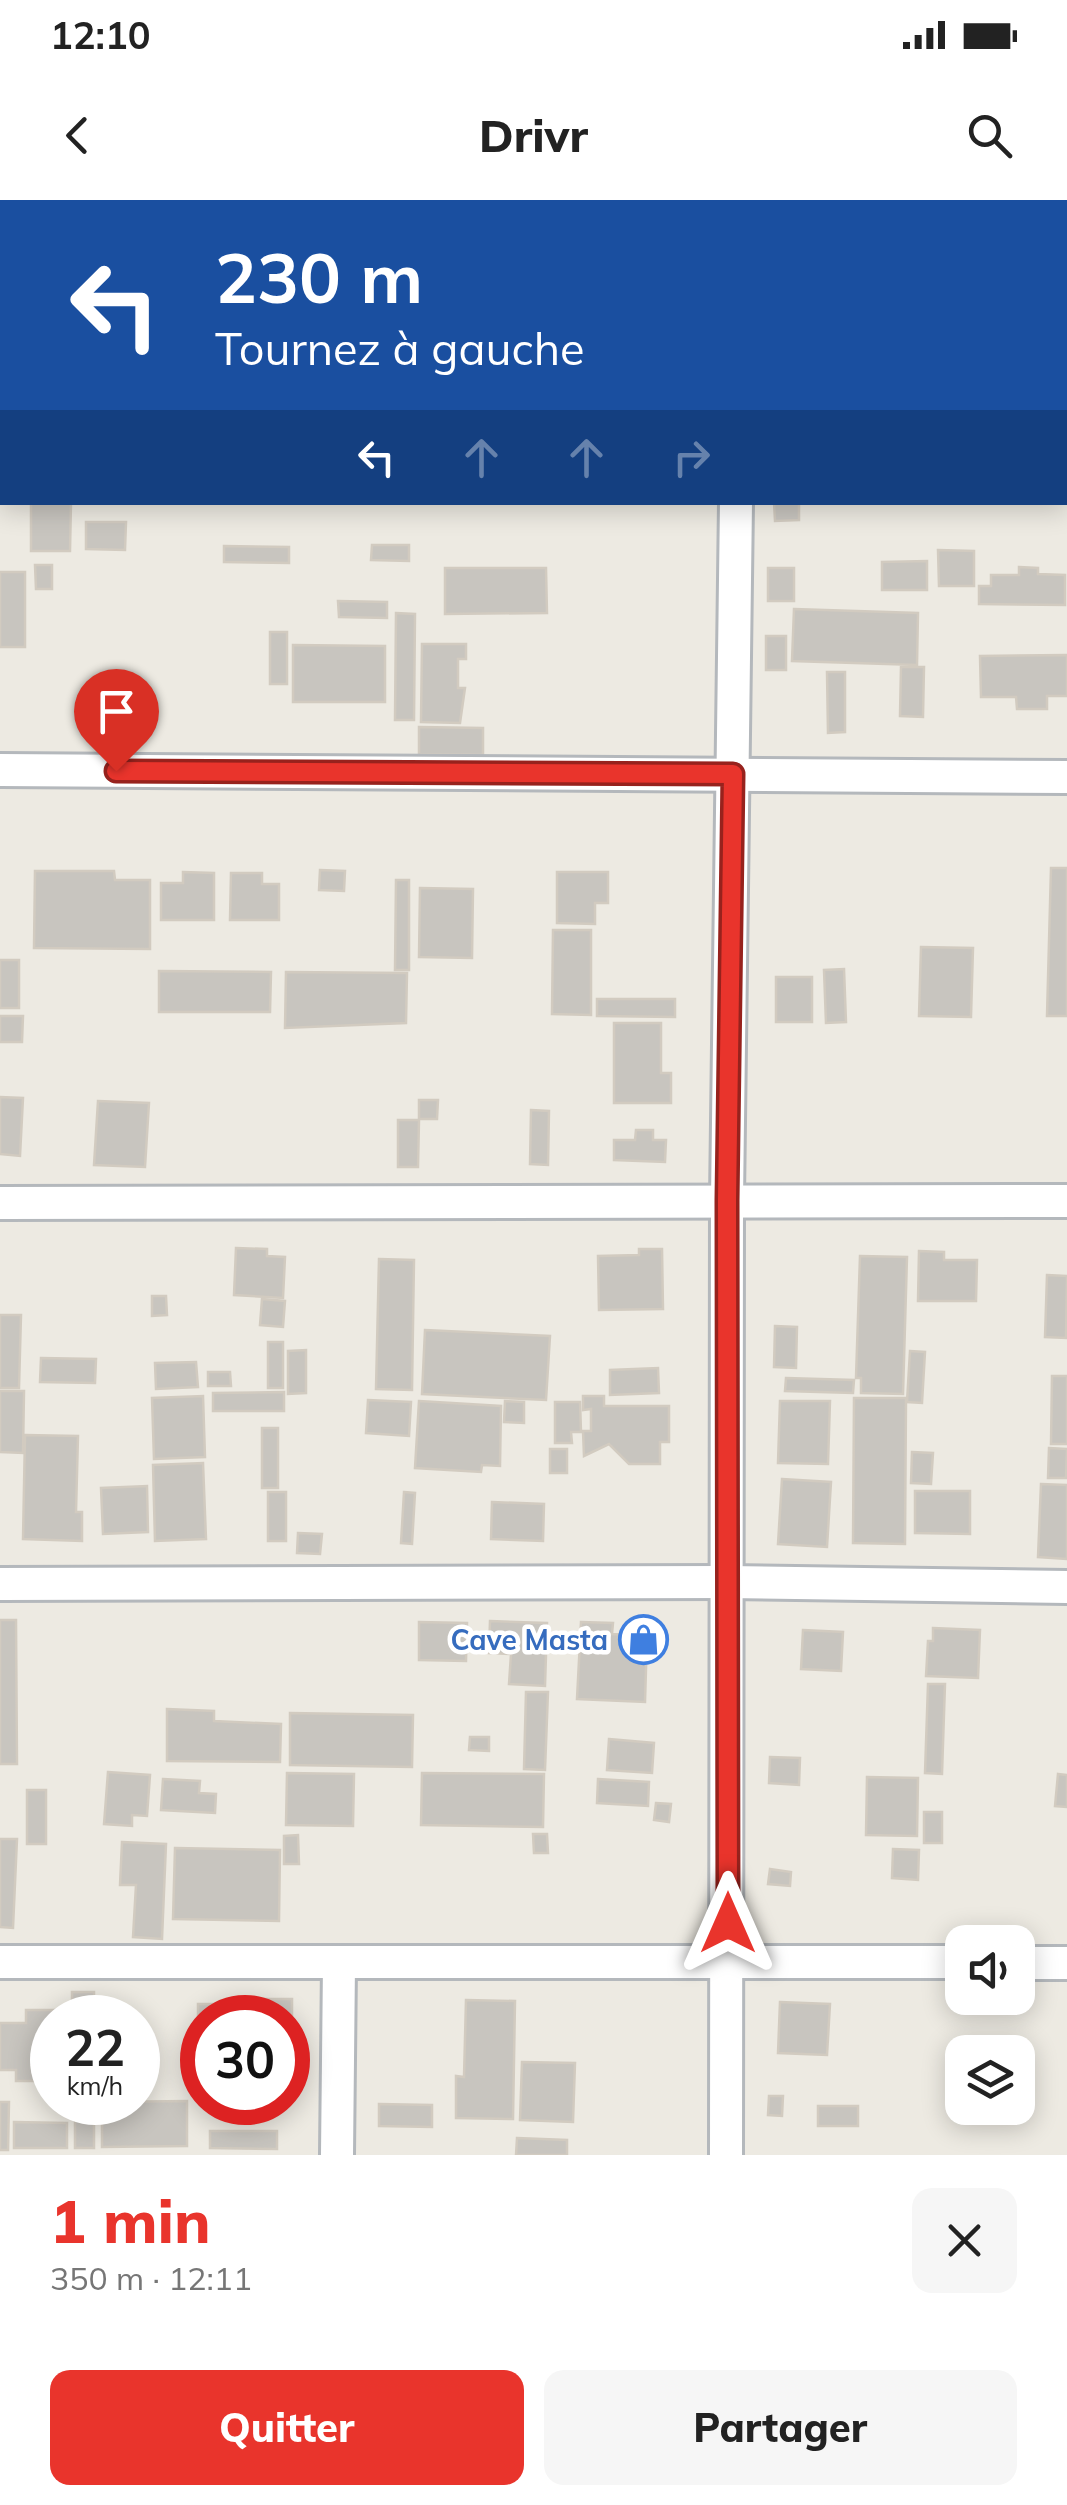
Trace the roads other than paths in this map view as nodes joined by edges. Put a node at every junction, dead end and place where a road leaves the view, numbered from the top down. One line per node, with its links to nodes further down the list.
1 (736, 505): 3 (street)
2 (0, 770): 3 (street)
3 (733, 774): 4 (street); 5 (street)
4 (1067, 777)
5 (727, 1200): 6 (street); 7 (street); 8 (street)
6 (1067, 1202)
7 (0, 1204)
8 (728, 1582): 9 (street); 10 (street); 11 (street)
9 (0, 1584)
10 (1067, 1588)
11 (728, 1961): 13 (street); 16 (street); 18 (street)
12 (0, 1962): 16 (street)
13 (945, 1962)
14 (1035, 1962): 15 (street)
15 (1067, 1963)
16 (339, 1964): 17 (street)
17 (337, 2155)
18 (726, 2155)

